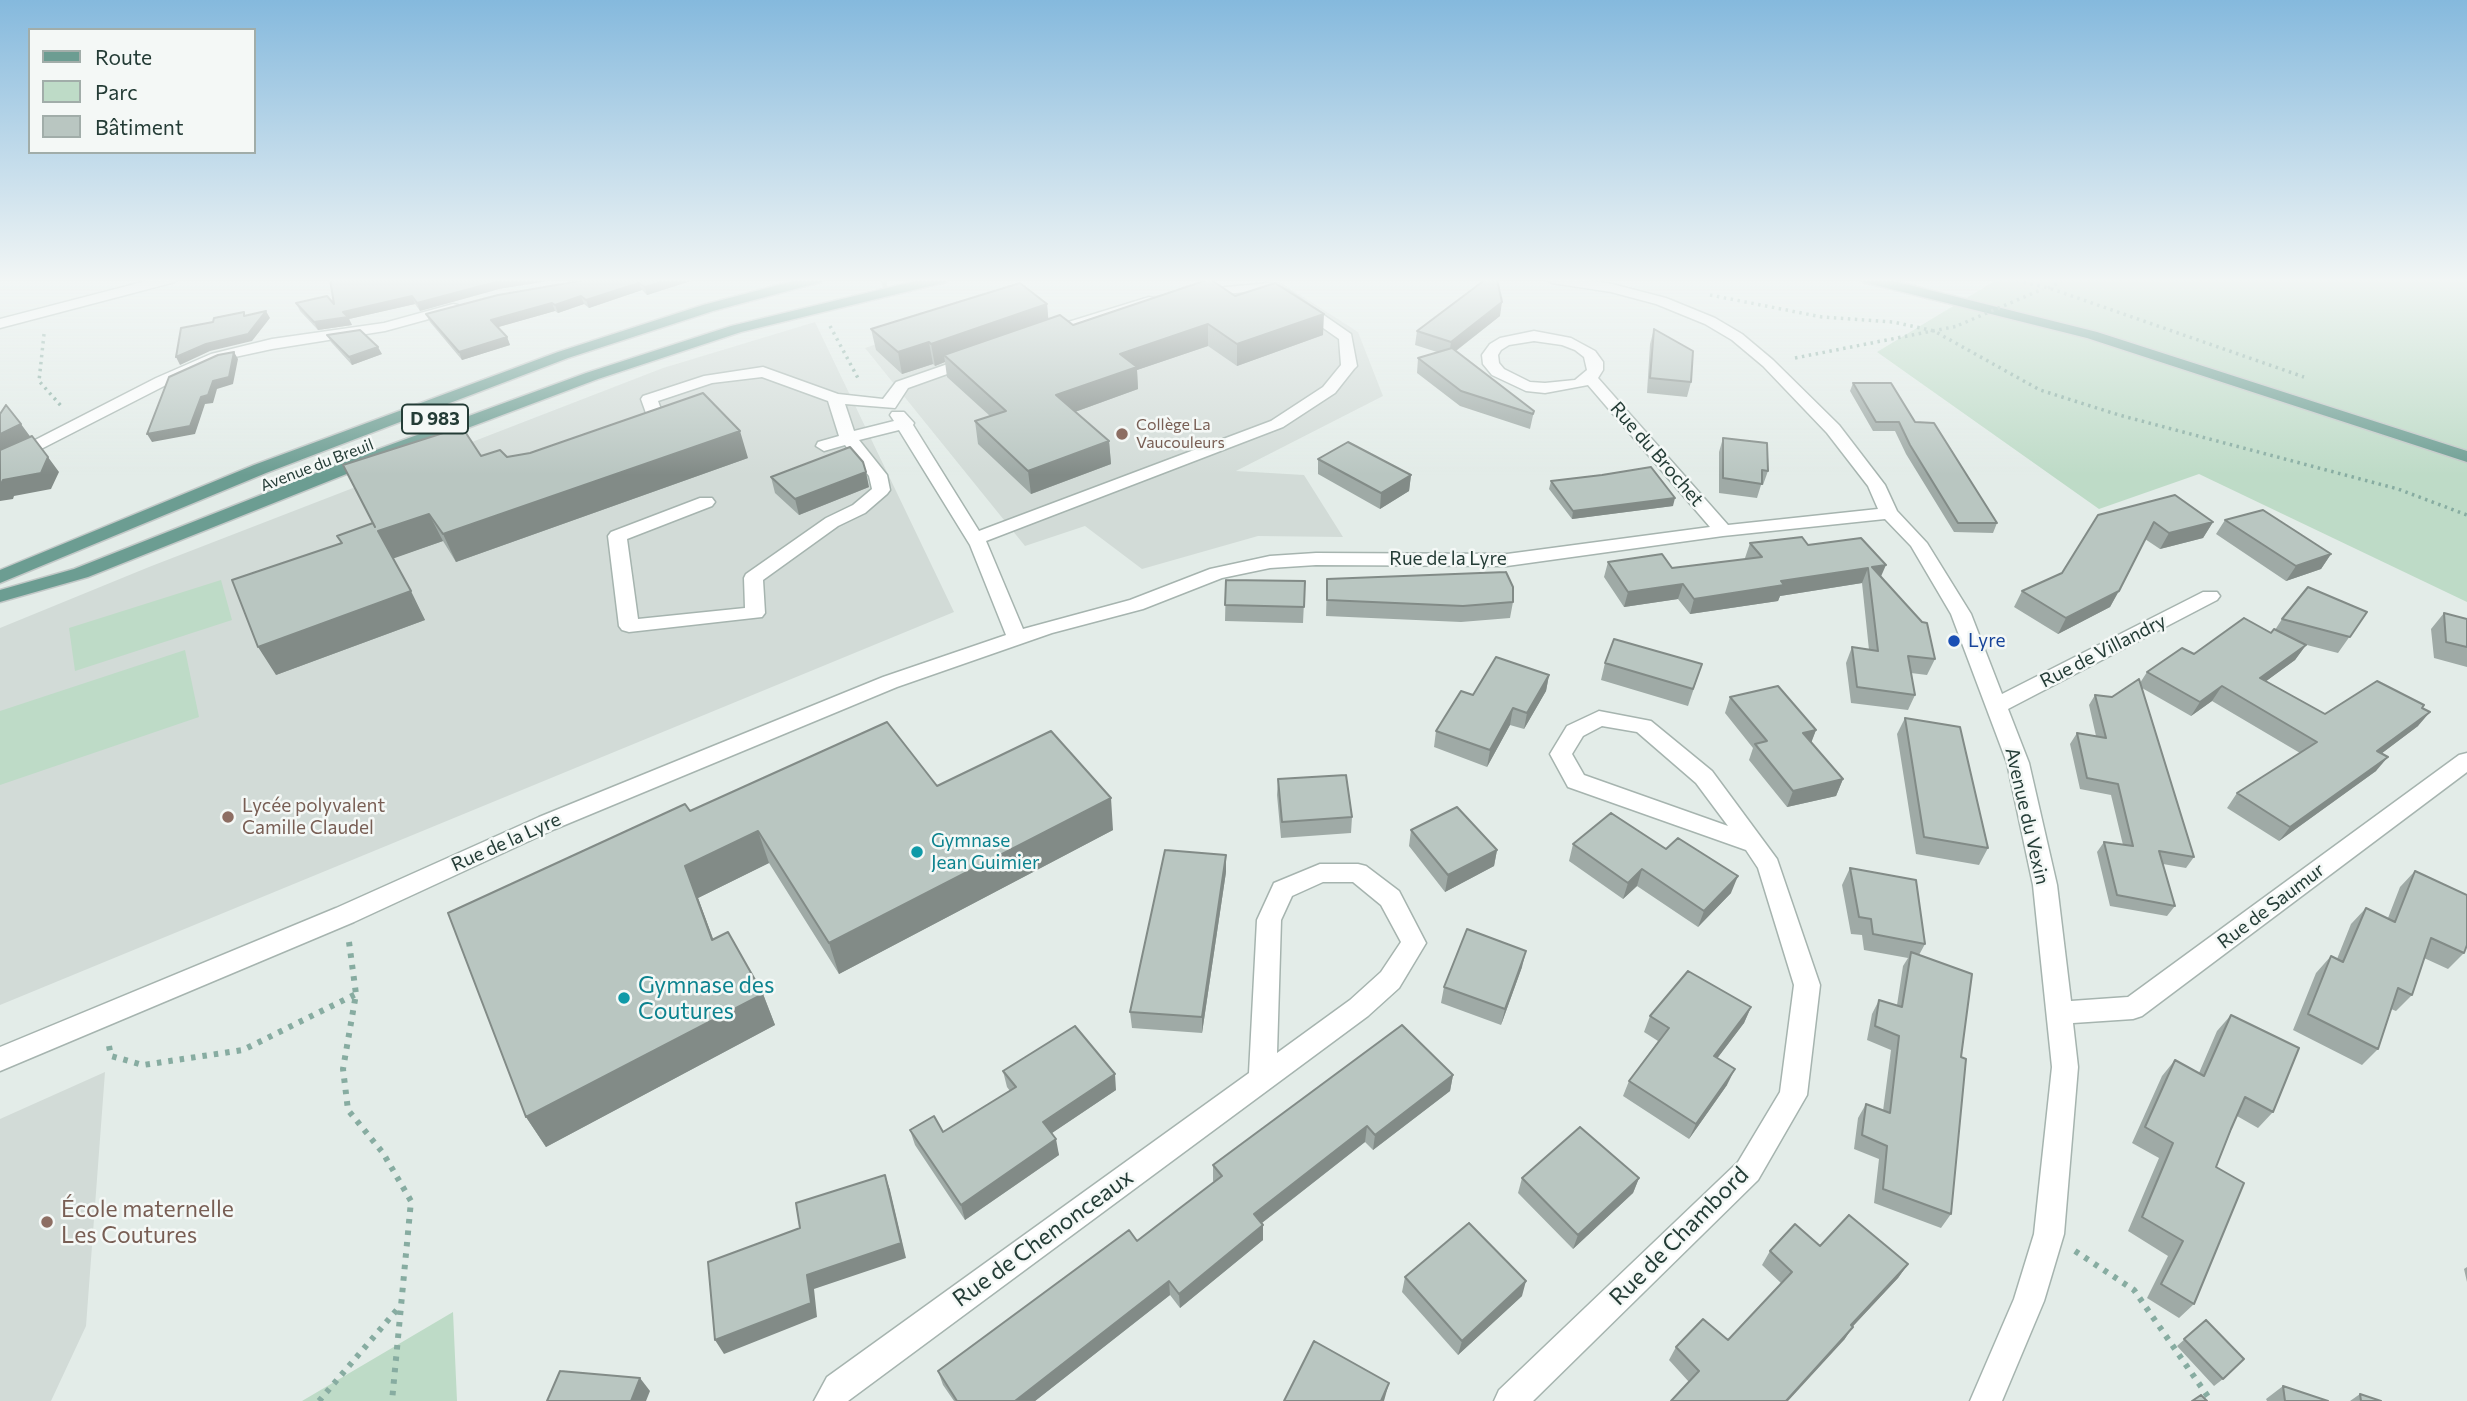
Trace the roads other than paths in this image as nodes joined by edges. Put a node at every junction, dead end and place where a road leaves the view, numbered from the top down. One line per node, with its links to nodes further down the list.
1 (270, 344): 19 (street)
2 (596, 344): 24 (main road)
3 (654, 344): 25 (main road, Avenue du Breuil / D 983)
4 (689, 344): 25 (main road)
5 (1347, 344): 23 (street)
6 (1501, 344): 11 (street, Rue du Brochet)
7 (1573, 344): 11 (street, Rue du Brochet)
8 (1746, 344): 21 (street, Avenue du Vexin)
9 (2121, 344): 18 (main road)
10 (989, 355): 13 (street)
11 (1590, 378): 22 (street, Rue du Brochet)
12 (835, 398): 13 (street); 15 (street); 16 (street)
13 (889, 405): 14 (street)
14 (906, 423): 16 (street); 23 (street)
15 (635, 438)
16 (848, 438): 17 (street); 20 (street)
17 (824, 446)
18 (2467, 457)
19 (0, 465)
20 (706, 502)
21 (1889, 513): 22 (street, Rue de la Lyre); 28 (street, Avenue du Vexin)
22 (1723, 531): 27 (street, Rue de la Lyre)
23 (975, 538): 27 (street)
24 (0, 577)
25 (0, 594)
26 (2210, 596): 28 (street, Rue de Villandry)
27 (1017, 638): 32 (street, Rue de la Lyre)
28 (1996, 706): 31 (street, Avenue du Vexin)
29 (2467, 761): 31 (street, Rue de Saumur)
30 (1754, 844): 30 (street, Rue de Chambord); 35 (street, Rue de Chambord)
31 (2060, 1013): 36 (street, Avenue du Vexin)
32 (0, 1059)
33 (1262, 1079): 33 (street, Rue de Chenonceaux); 34 (street, Rue de Chenonceaux)
34 (830, 1401)
35 (1510, 1401)
36 (1986, 1401)

